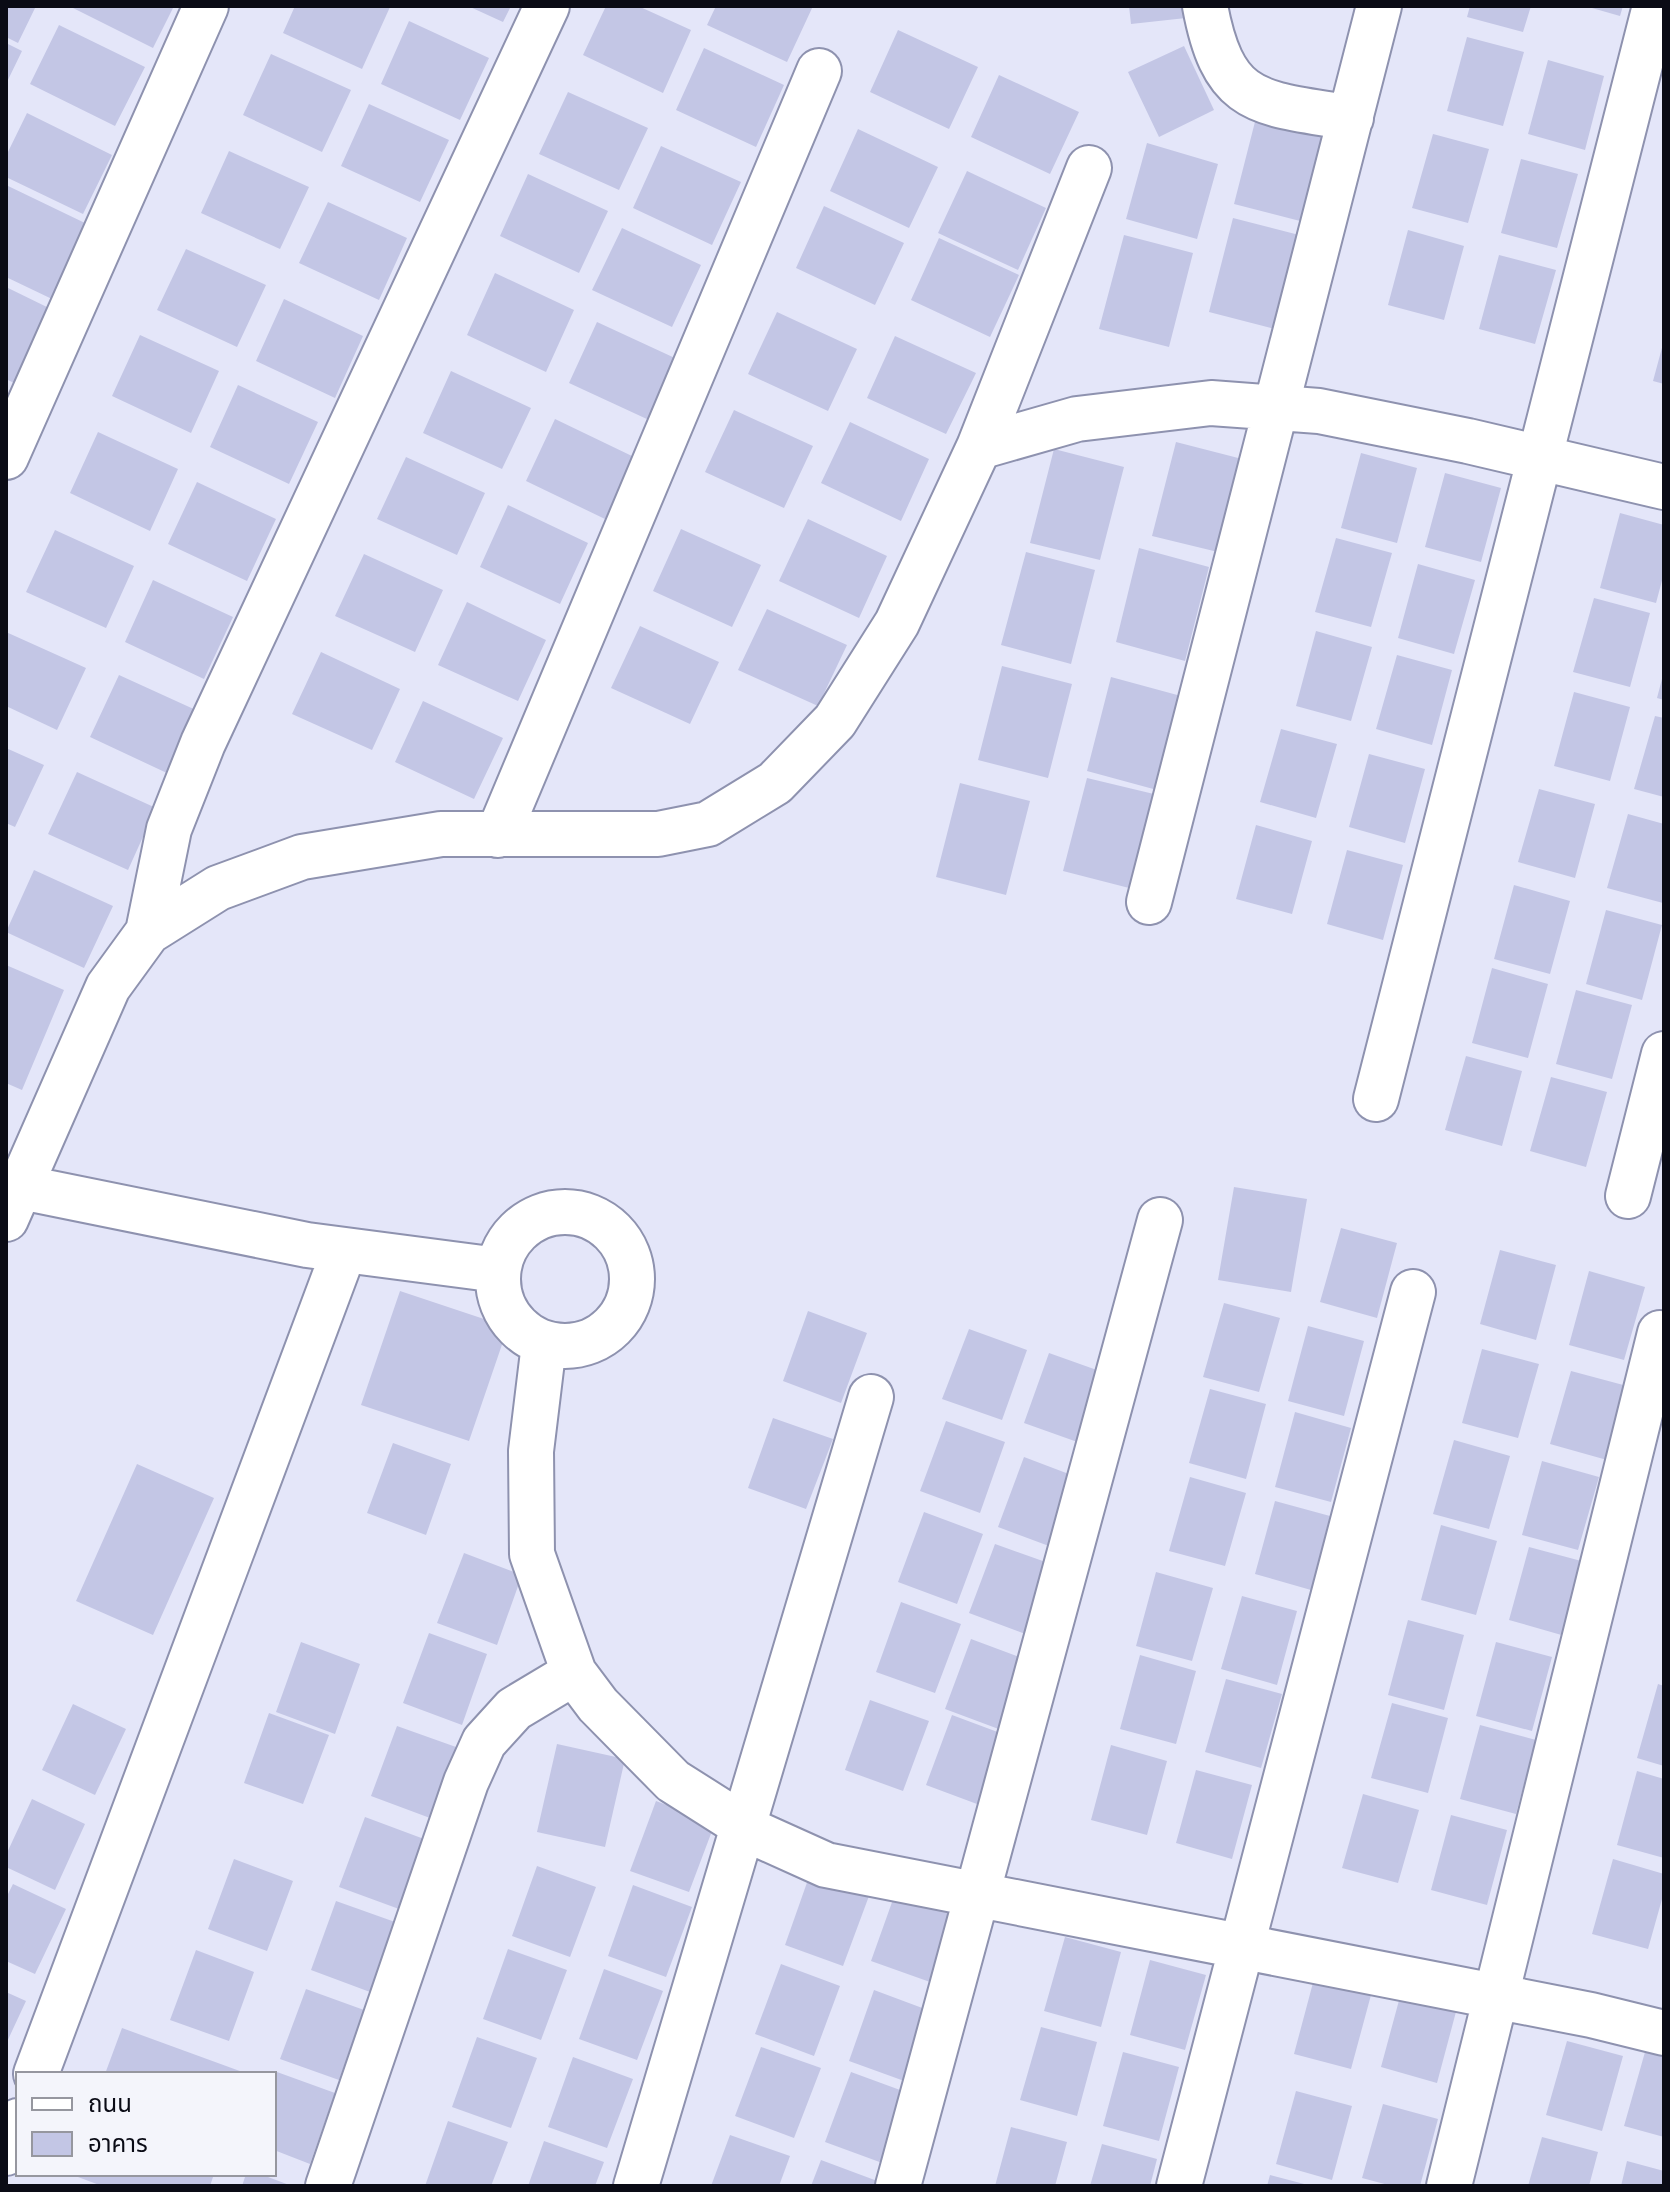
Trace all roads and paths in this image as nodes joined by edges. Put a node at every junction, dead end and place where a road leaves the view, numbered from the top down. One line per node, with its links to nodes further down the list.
1 (206, 6): 11 (street)
2 (547, 6): 16 (street)
3 (1205, 6): 7 (street)
4 (1379, 6): 7 (street)
5 (1655, 6): 12 (street)
6 (819, 71): 14 (street)
7 (1351, 118): 9 (street)
8 (1089, 168): 10 (street)
9 (1276, 407): 10 (street); 12 (street); 15 (street)
10 (979, 447): 14 (street)
11 (6, 457)
12 (1540, 458): 13 (street); 18 (street)
13 (1664, 487)
14 (498, 835): 16 (street)
15 (1149, 902)
16 (148, 932): 20 (street)
17 (1664, 1054): 19 (street)
18 (1376, 1099)
19 (1628, 1196)
20 (10, 1197): 22 (street)
21 (1160, 1220): 30 (street)
22 (344, 1251): 23 (street); 34 (street)
23 (498, 1270): 26 (street); 26 (street)
24 (1413, 1292): 31 (street)
25 (1660, 1333): 32 (street)
26 (544, 1344): 28 (street)
27 (871, 1397): 29 (street)
28 (574, 1673): 29 (street); 37 (street)
29 (744, 1824): 30 (street); 38 (street)
30 (977, 1894): 31 (street); 39 (street)
31 (1242, 1946): 32 (street); 40 (street)
32 (1496, 1996): 33 (street); 41 (street)
33 (1664, 2033)
34 (37, 2072)
35 (16, 2126): 36 (street)
36 (6, 2153)
37 (328, 2186)
38 (636, 2186)
39 (898, 2186)
40 (1179, 2186)
41 (1449, 2186)

